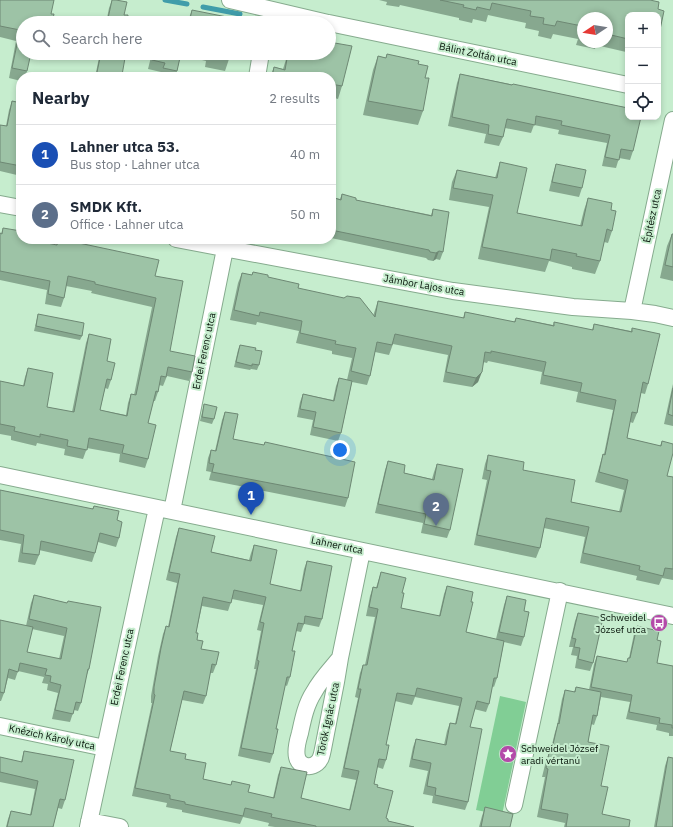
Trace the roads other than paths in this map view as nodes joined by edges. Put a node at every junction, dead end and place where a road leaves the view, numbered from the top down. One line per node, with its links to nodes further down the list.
1 (230, 0): 2 (street, Bálint Zoltán utca)
2 (268, 11): 3 (street, Bálint Zoltán utca)
3 (293, 16)
4 (336, 25): 7 (street, Bálint Zoltán utca)
5 (260, 60): 6 (street)
6 (258, 72)
7 (625, 84)
8 (673, 120): 12 (street, Építész utca)
9 (0, 204): 10 (street)
10 (16, 207)
11 (226, 244): 12 (street, Jámbor Lajos utca); 15 (street, Erdei Ferenc utca)
12 (632, 311): 13 (street, Jámbor Lajos utca)
13 (673, 318)
14 (0, 475): 15 (street, Lahner utca)
15 (164, 509): 16 (street, Lahner utca); 21 (street, Erdei Ferenc utca)
16 (362, 551): 17 (street, Lahner utca); 19 (street, Török Ignác utca)
17 (560, 591): 18 (street, Lahner utca); 22 (street)
18 (673, 616)
19 (340, 658): 19 (street, Török Ignác utca)
20 (0, 726): 21 (street, Knézich Károly utca)
21 (105, 748): 23 (street, Erdei Ferenc utca)
22 (514, 805)
23 (89, 824): 24 (street)
24 (120, 827)

